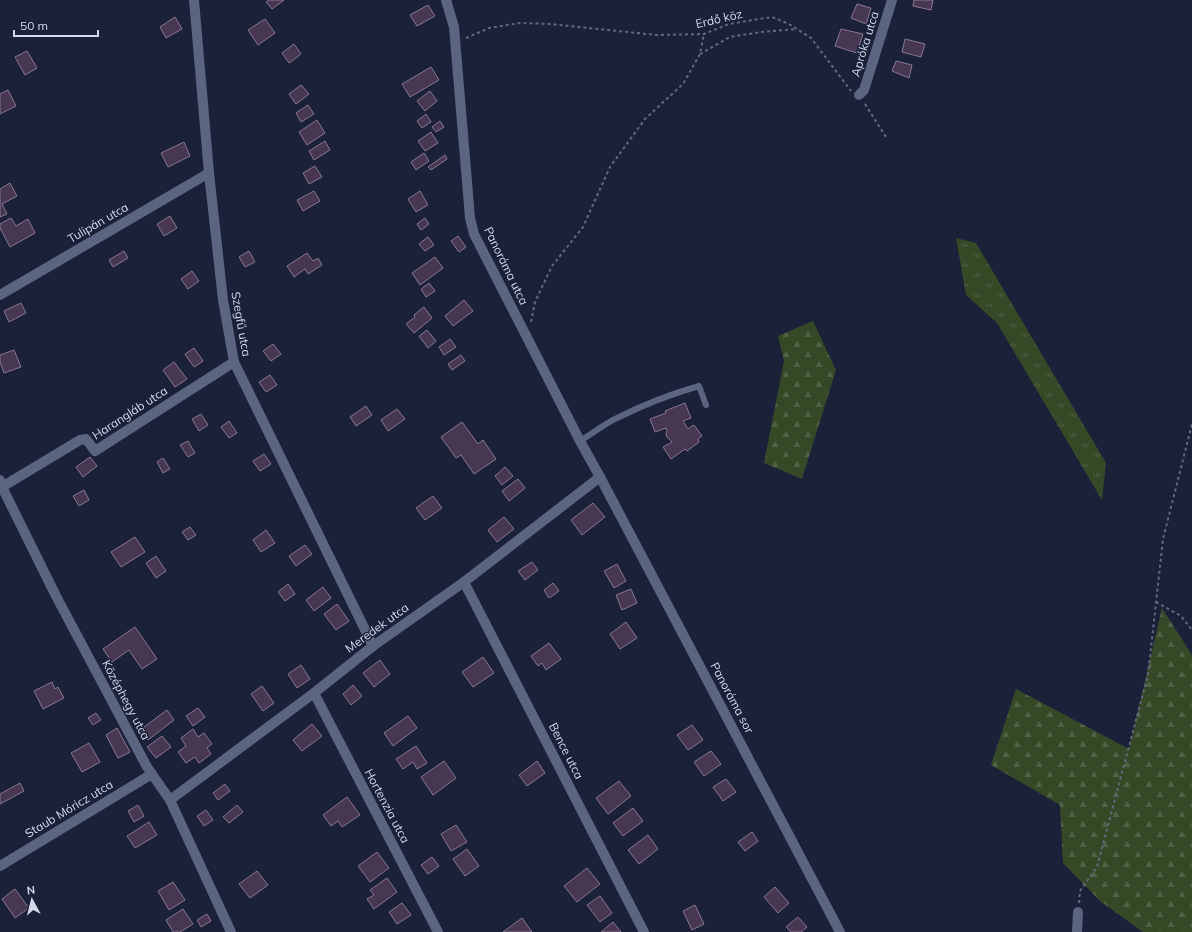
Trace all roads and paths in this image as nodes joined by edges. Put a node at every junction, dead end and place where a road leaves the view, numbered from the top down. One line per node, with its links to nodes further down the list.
1 (194, 0): 10 (street, Szegfű utca)
2 (446, 0): 6 (street, Panoráma utca)
3 (892, 0): 8 (street, Apróka utca)
4 (796, 29): 5 (path, Erdő köz); 7 (path); 8 (path, Erdő köz)
5 (704, 34): 6 (path, Erdő köz); 7 (path)
6 (456, 43): 12 (street, Panoráma utca)
7 (700, 54): 12 (path)
8 (859, 95): 9 (path, Erdő köz)
9 (886, 137)
10 (209, 173): 11 (street, Tulipán utca); 13 (street, Szegfű utca)
11 (0, 295)
12 (528, 339): 16 (street, Panoráma utca)
13 (234, 362): 18 (street, Harangláb utca); 22 (street, Szegfű utca)
14 (706, 405): 16 (lane)
15 (1192, 424): 20 (path)
16 (580, 441): 17 (street, Panoráma utca)
17 (600, 477): 19 (street, Meredek utca); 31 (street, Panoráma sor)
18 (1, 484): 24 (street, Középhegy utca)
19 (464, 582): 22 (street, Meredek utca); 30 (street, Bence utca)
20 (1156, 602): 21 (path); 27 (path)
21 (1192, 630)
22 (373, 646): 23 (street, Meredek utca)
23 (314, 693): 25 (street, Meredek utca); 29 (street, Hortenzia utca)
24 (152, 774): 25 (street, Középhegy utca); 26 (street, Staub Móricz utca)
25 (170, 800): 28 (street, Középhegy utca)
26 (0, 866)
27 (1078, 912): 32 (street)
28 (232, 932)
29 (438, 932)
30 (644, 932)
31 (840, 932)
32 (1077, 932)

